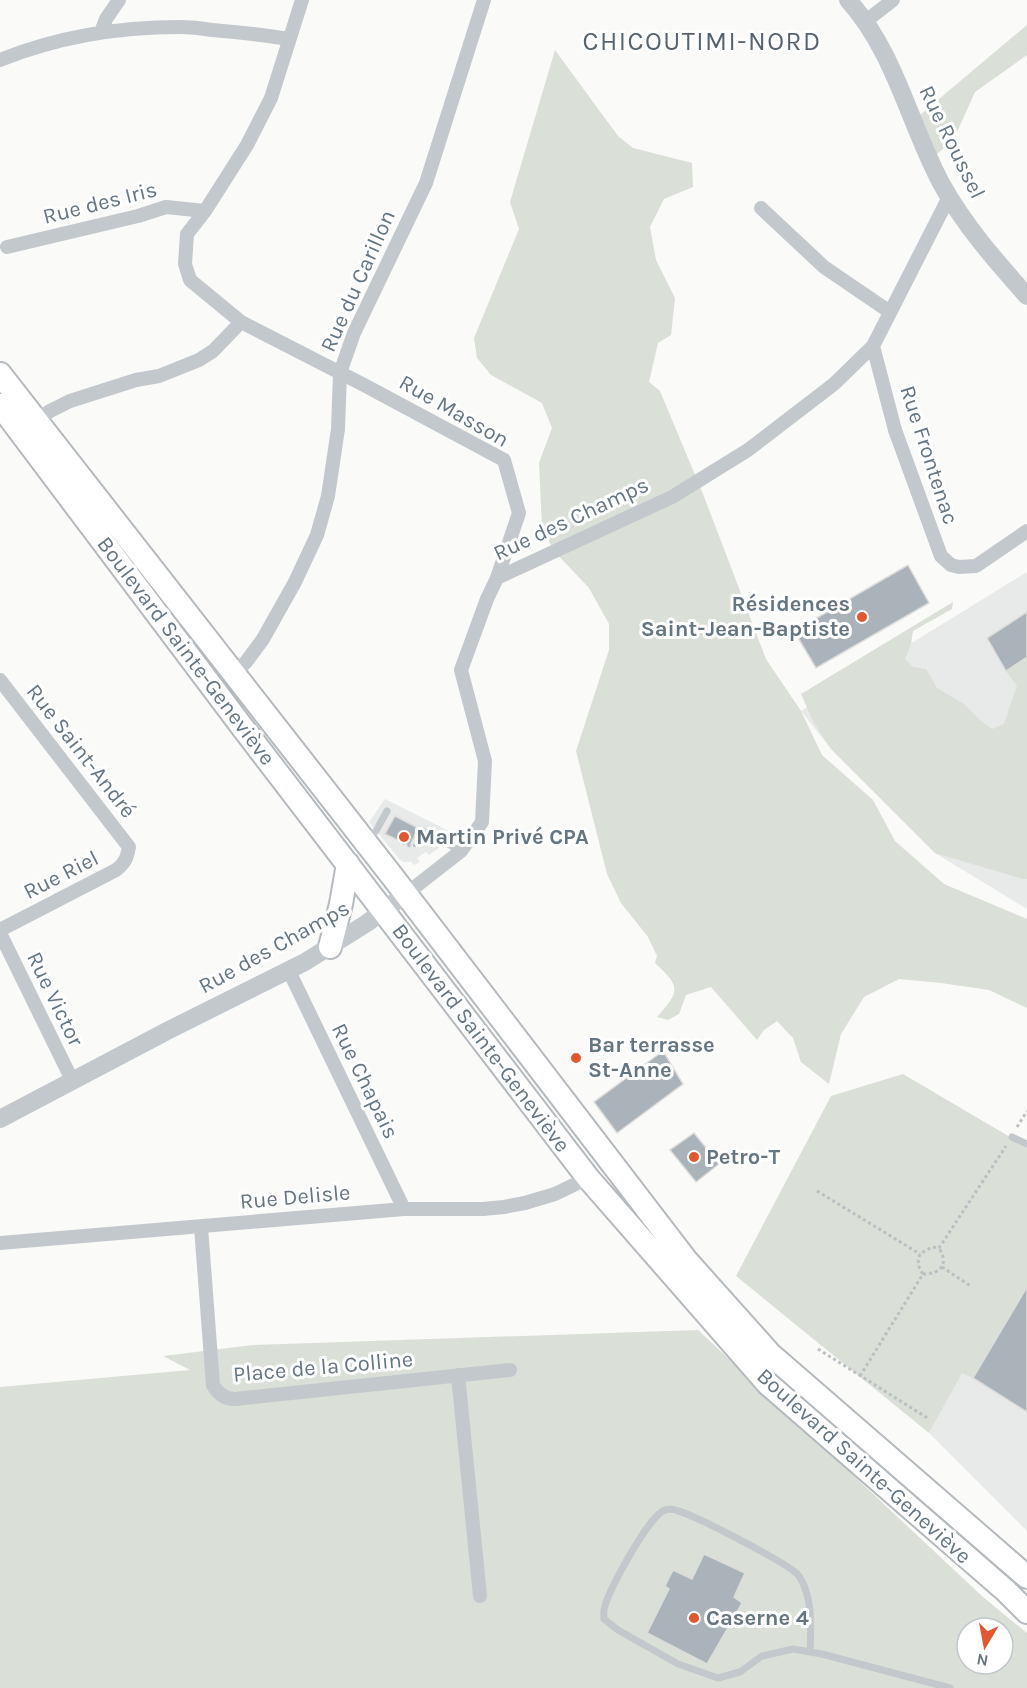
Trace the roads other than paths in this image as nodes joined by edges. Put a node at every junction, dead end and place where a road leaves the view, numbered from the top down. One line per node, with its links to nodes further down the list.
1 (119, 0): 7 (street)
2 (302, 0): 8 (street, Rue Masson)
3 (484, 0): 18 (street, Rue du Carillon)
4 (848, 0): 6 (street, Rue Roussel)
5 (893, 0): 6 (street)
6 (866, 21): 10 (street, Rue Roussel)
7 (101, 32): 8 (street); 9 (street)
8 (290, 39): 12 (street, Rue Masson)
9 (0, 60)
10 (949, 197): 14 (street, Rue Roussel); 15 (street, Rue des Champs)
11 (761, 208): 15 (street)
12 (205, 211): 13 (street, Rue des Iris); 16 (street, Rue Masson)
13 (7, 247)
14 (1027, 296)
15 (890, 312): 17 (street, Rue des Champs)
16 (241, 322): 18 (street, Rue Masson); 21 (street)
17 (873, 346): 22 (street, Rue Frontenac); 23 (street, Rue des Champs)
18 (340, 373): 23 (street, Rue Masson); 24 (street, Rue du Carillon)
19 (0, 374): 21 (main road, Boulevard Sainte-Geneviève)
20 (0, 405): 31 (main road, Boulevard Sainte-Geneviève)
21 (36, 421): 24 (main road, Boulevard Sainte-Geneviève)
22 (1027, 531)
23 (497, 578): 30 (street, Rue des Champs)
24 (234, 673): 28 (main road, Boulevard Sainte-Geneviève)
25 (0, 680): 29 (street, Rue Saint-André)
26 (387, 811): 28 (lane)
27 (423, 831): 30 (lane)
28 (365, 841): 32 (main road, Boulevard Sainte-Geneviève)
29 (129, 847): 34 (street, Rue Riel)
30 (461, 851): 32 (street, Rue des Champs)
31 (348, 864): 33 (main road, Boulevard Sainte-Geneviève); 35 (main road)
32 (406, 894): 33 (street, Rue des Champs); 47 (main road, Boulevard Sainte-Geneviève)
33 (384, 911): 35 (street, Rue des Champs); 41 (main road, Boulevard Sainte-Geneviève)
34 (0, 932): 37 (street, Rue Victor)
35 (330, 947): 36 (street, Rue des Champs)
36 (289, 971): 37 (street, Rue des Champs); 42 (street, Rue Chapais)
37 (73, 1082): 38 (street, Rue des Champs)
38 (0, 1119)
39 (1012, 1137): 40 (lane)
40 (1027, 1144)
41 (588, 1178): 42 (street, Rue Delisle); 49 (main road, Boulevard Sainte-Geneviève)
42 (404, 1209): 43 (street, Rue Delisle)
43 (201, 1227): 44 (street, Rue Delisle); 46 (street, Place de la Colline)
44 (0, 1243)
45 (510, 1370): 46 (street, Place de la Colline)
46 (458, 1376): 48 (street)
47 (1027, 1577)
48 (480, 1596)
49 (1027, 1612)
50 (810, 1652): 50 (lane); 51 (lane)
51 (950, 1688)

